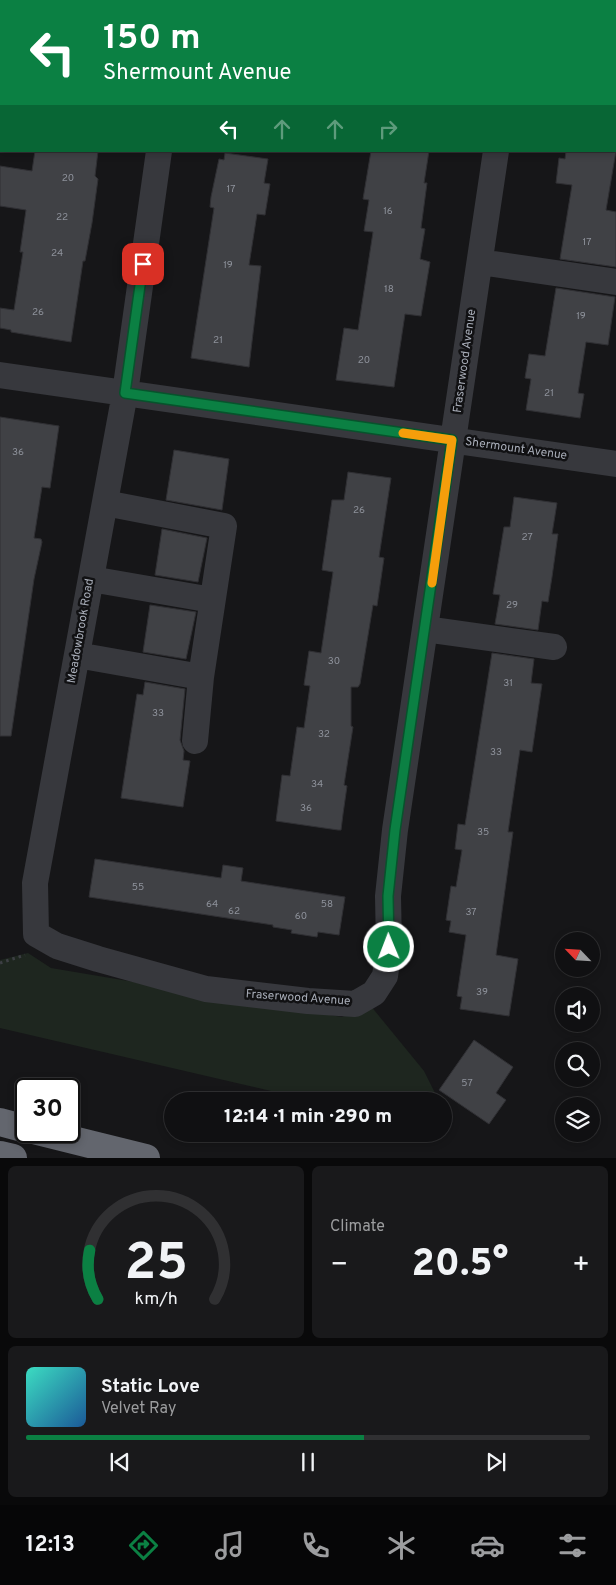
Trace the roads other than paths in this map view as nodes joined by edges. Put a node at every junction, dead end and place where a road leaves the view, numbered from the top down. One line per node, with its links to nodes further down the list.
1 (159, 152): 6 (street, Meadowbrook Road)
2 (496, 152): 3 (street, Fraserwood Avenue)
3 (480, 262): 4 (street); 7 (street, Fraserwood Avenue)
4 (616, 282)
5 (0, 375): 6 (street, Shermount Avenue)
6 (125, 393): 7 (street, Shermount Avenue); 9 (street, Meadowbrook Road)
7 (452, 440): 8 (street, Shermount Avenue); 12 (street, Fraserwood Avenue)
8 (616, 464)
9 (105, 503): 10 (street, Meadowbrook Road); 11 (street)
10 (91, 579): 11 (street); 14 (street, Meadowbrook Road)
11 (212, 600): 15 (street)
12 (425, 629): 13 (street); 17 (street, Fraserwood Avenue)
13 (554, 647)
14 (77, 655): 15 (street); 17 (street, Meadowbrook Road)
15 (201, 677): 16 (street)
16 (194, 741)
17 (206, 989)
18 (0, 1122): 19 (highway)
19 (15, 1126)
20 (80, 1142): 23 (highway)
21 (0, 1155): 22 (highway)
22 (13, 1158)
23 (146, 1158)

